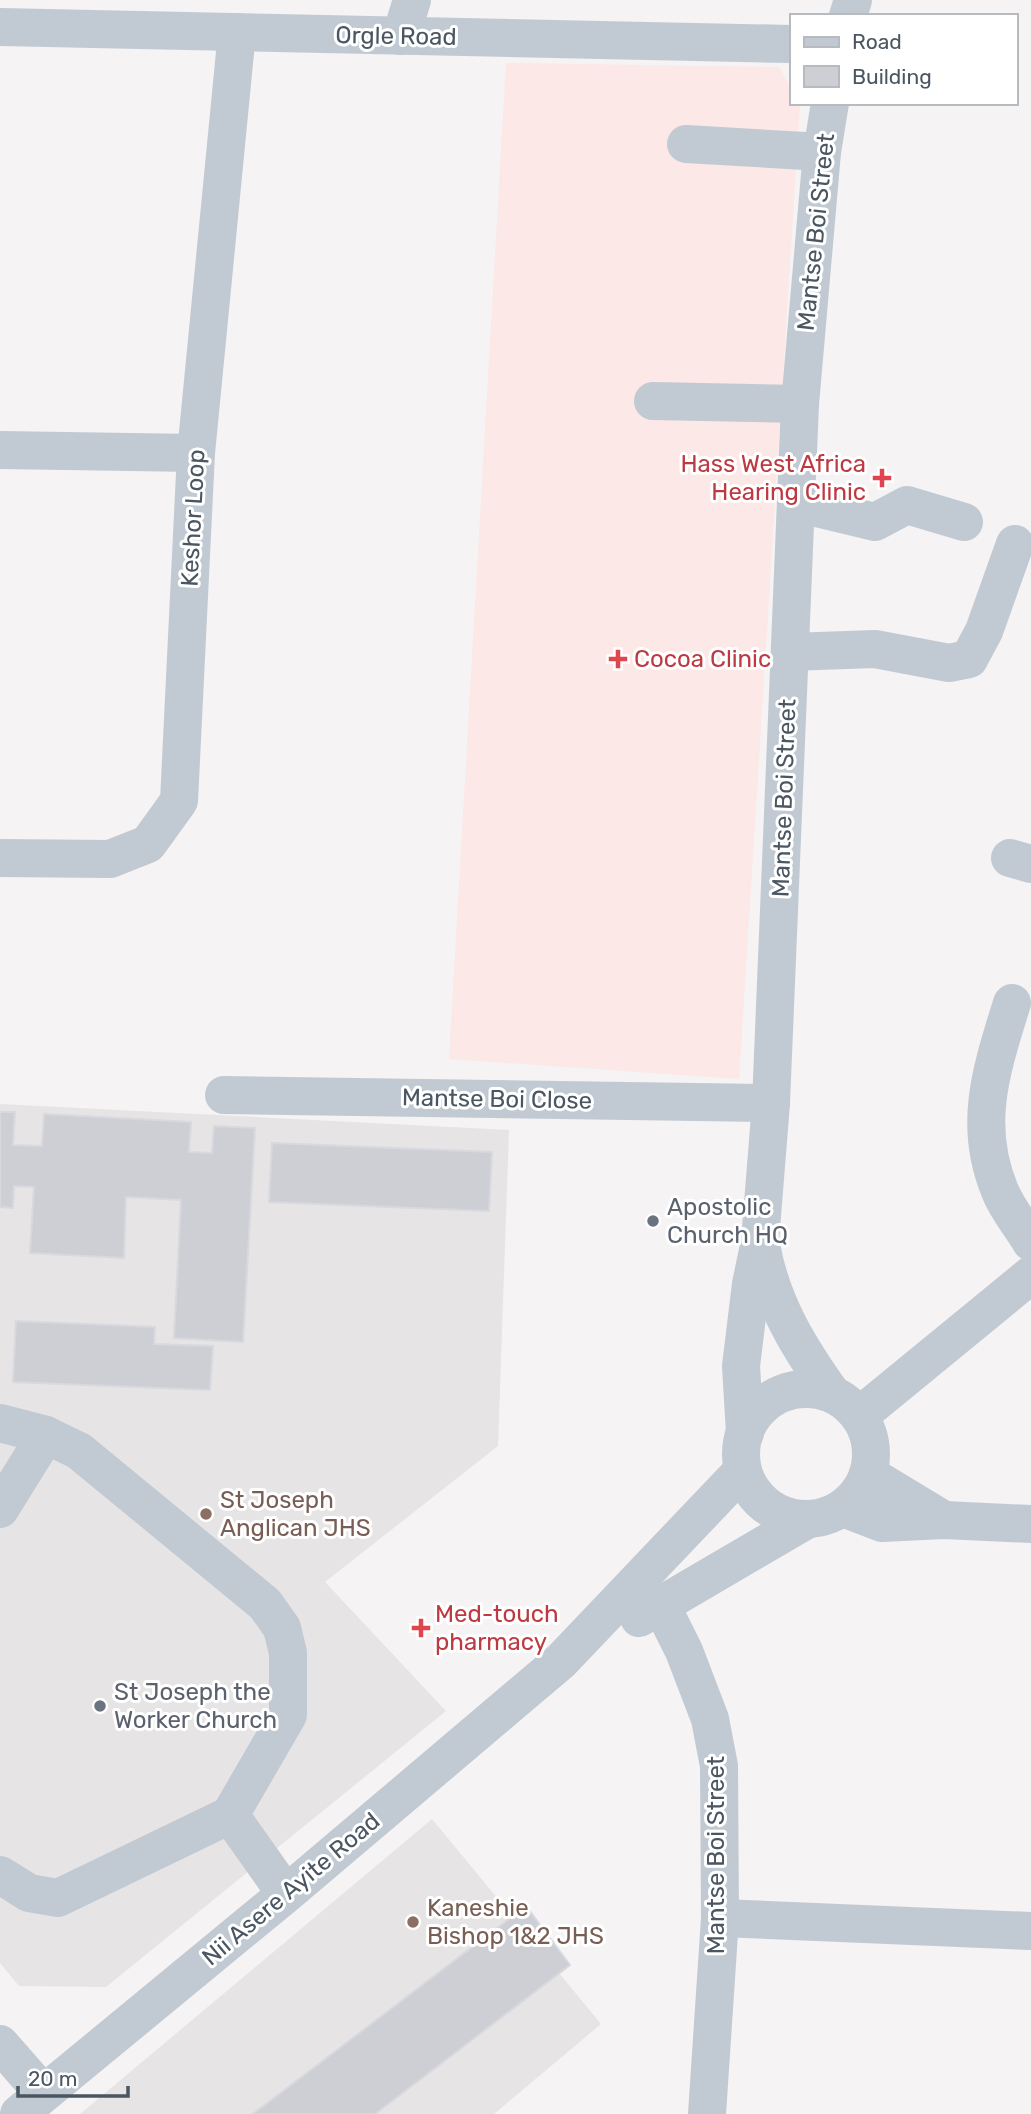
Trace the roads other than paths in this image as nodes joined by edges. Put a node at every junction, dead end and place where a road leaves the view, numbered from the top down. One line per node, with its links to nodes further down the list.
1 (4, 0): 3 (street)
2 (412, 0): 6 (street)
3 (0, 11)
4 (0, 27): 5 (street, Orgle Road)
5 (237, 32): 6 (street, Orgle Road); 14 (street, Keshor Loop)
6 (401, 36): 7 (street, Orgle Road)
7 (790, 44)
8 (830, 105): 10 (street, Mantse Boi Street)
9 (686, 144): 10 (street)
10 (822, 152): 12 (street, Mantse Boi Street)
11 (653, 401): 12 (street)
12 (800, 404): 15 (street, Mantse Boi Street)
13 (0, 450): 14 (street)
14 (196, 453): 19 (street, Keshor Loop)
15 (796, 503): 16 (street); 18 (street, Mantse Boi Street)
16 (964, 522)
17 (1015, 544): 18 (street)
18 (790, 652): 22 (street, Mantse Boi Street)
19 (0, 858)
20 (1012, 1003): 24 (street)
21 (224, 1095): 22 (street, Mantse Boi Close)
22 (771, 1103): 23 (street, Mantse Boi Street)
23 (760, 1241): 26 (street, Mantse Boi Street); 28 (street, Mantse Boi Street)
24 (1031, 1241)
25 (1031, 1275): 26 (street)
26 (846, 1405): 28 (street); 31 (street)
27 (0, 1423): 29 (street)
28 (745, 1433): 30 (street)
29 (46, 1435): 33 (street); 39 (street)
30 (742, 1471): 34 (street); 38 (street, Nii Asere Ayite Road)
31 (868, 1474): 32 (street); 35 (street)
32 (844, 1508): 34 (street); 35 (street)
33 (0, 1509)
34 (808, 1519): 37 (street, Nii Asere Ayite Road)
35 (943, 1520): 36 (street)
36 (1031, 1524)
37 (661, 1605): 38 (street, Nii Asere Ayite Road); 42 (street, Mantse Boi Street)
38 (561, 1661): 41 (street, Nii Asere Ayite Road)
39 (230, 1815): 40 (street); 41 (street)
40 (0, 1875)
41 (286, 1894): 45 (street, Nii Asere Ayite Road)
42 (720, 1918): 43 (street); 46 (street, Mantse Boi Street)
43 (1031, 1931)
44 (0, 2044): 45 (street)
45 (32, 2104)
46 (707, 2114)

